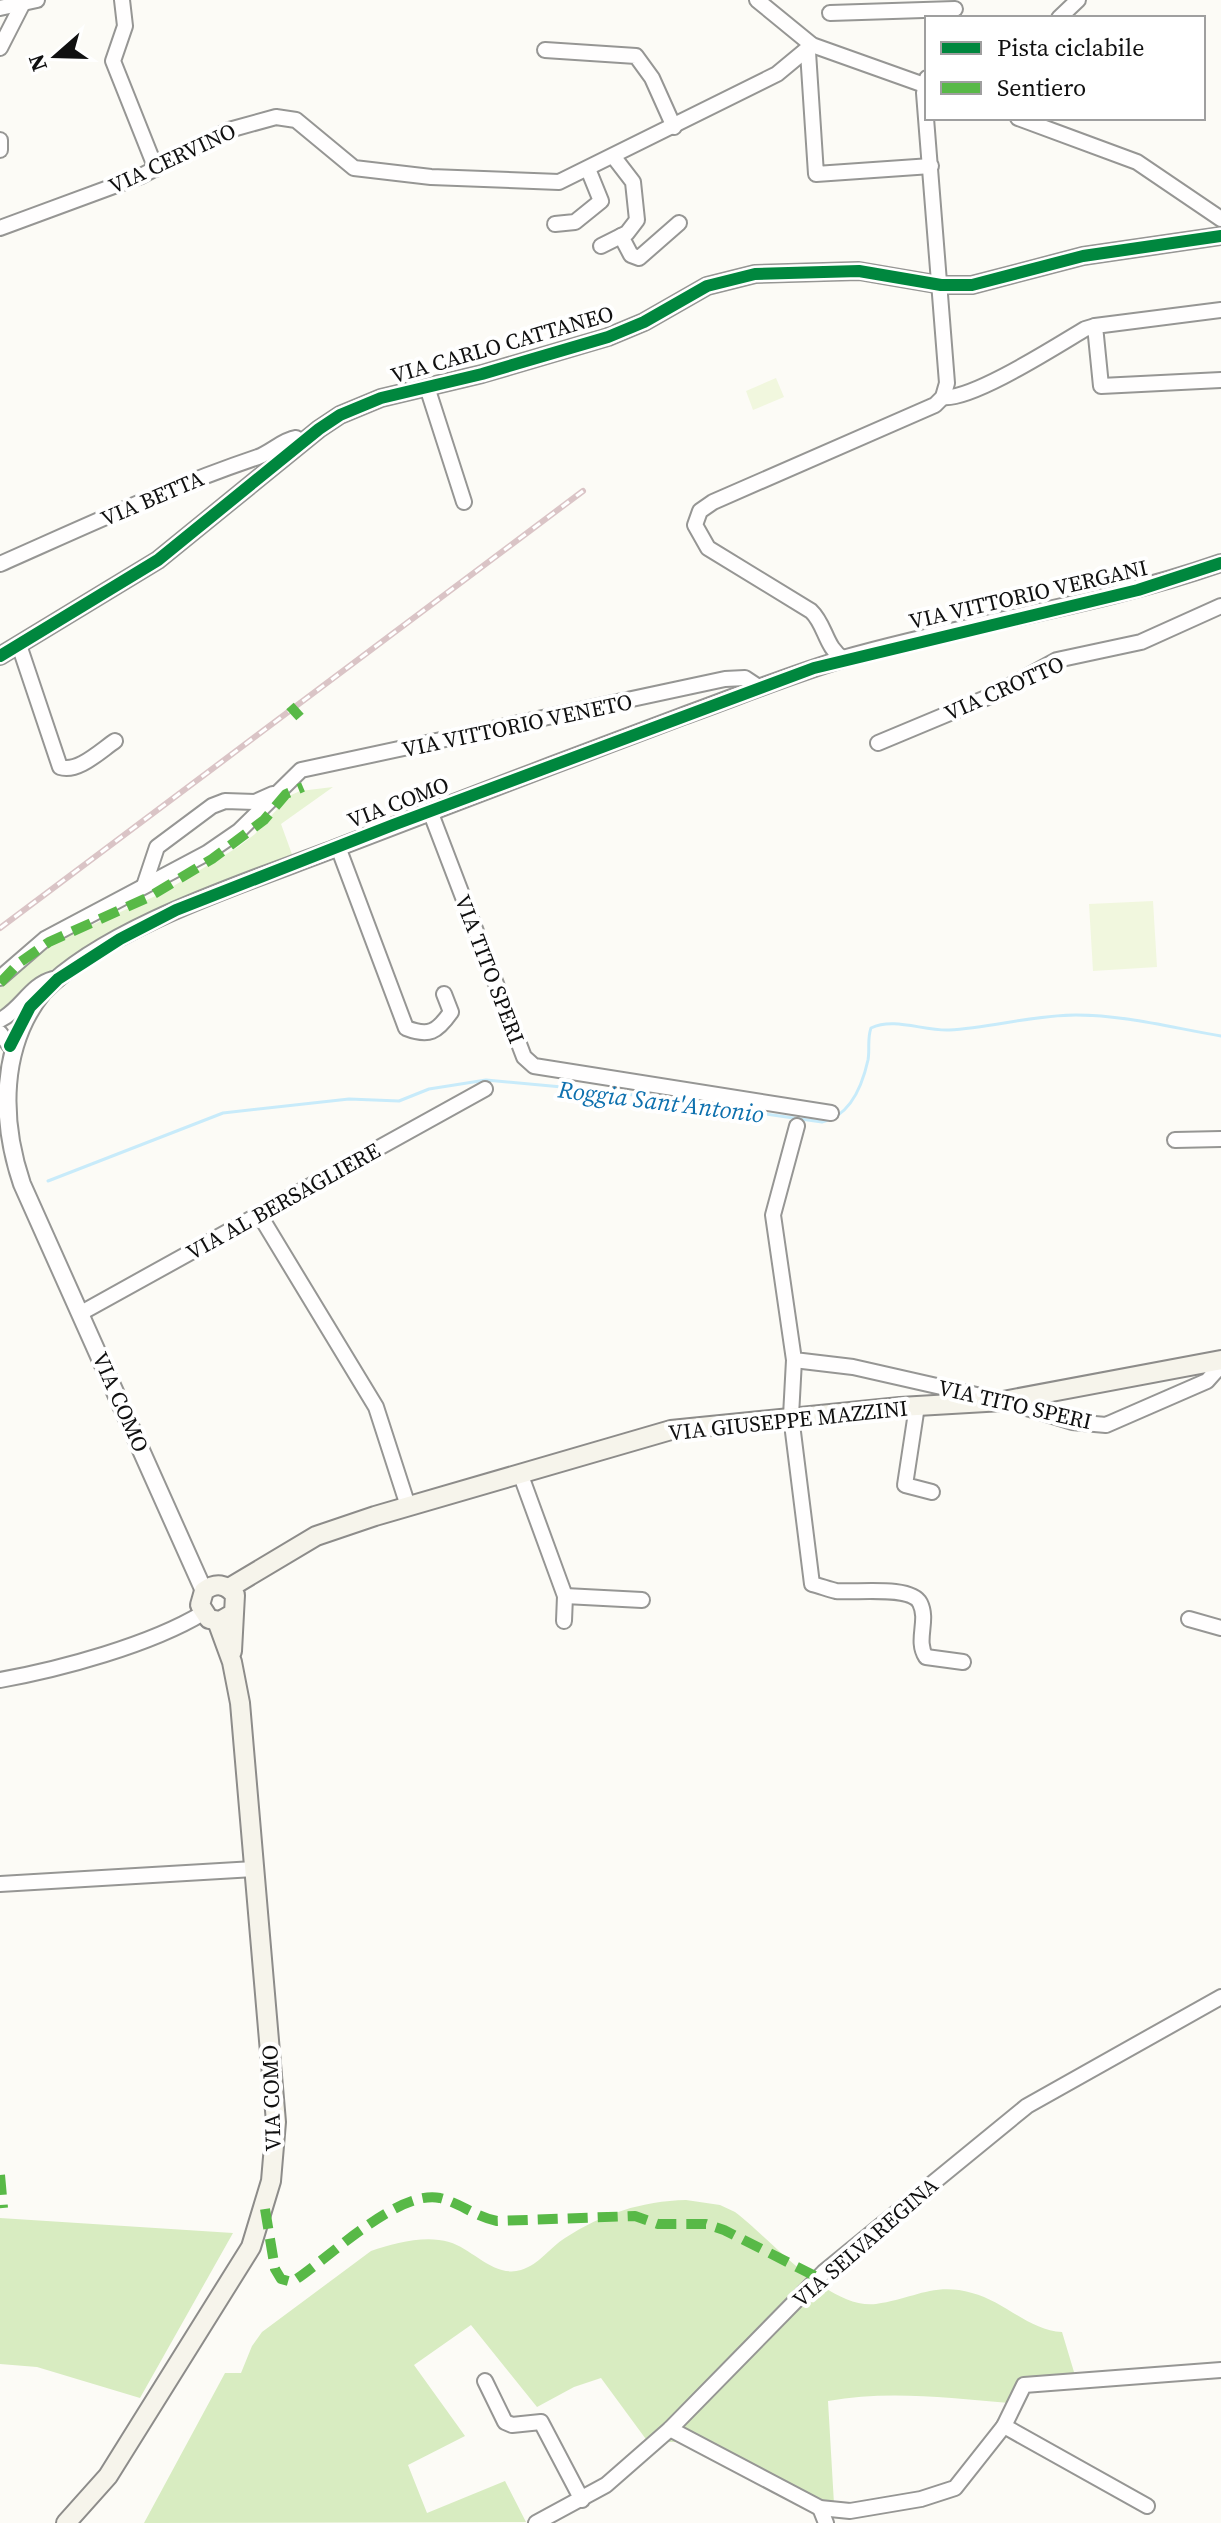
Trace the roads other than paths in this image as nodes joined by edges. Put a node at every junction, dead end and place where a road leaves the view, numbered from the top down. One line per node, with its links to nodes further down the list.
1 (122, 0): 20 (street)
2 (757, 0): 10 (street)
3 (1078, 0): 8 (street)
4 (30, 2): 5 (street); 9 (street)
5 (0, 8)
6 (955, 9): 7 (street)
7 (830, 13)
8 (1061, 16)
9 (0, 48)
10 (810, 48): 12 (street); 15 (street, VIA CERVINO); 19 (street)
11 (545, 50): 15 (street)
12 (925, 83)
13 (928, 120): 19 (street)
14 (1023, 120): 22 (street)
15 (674, 127): 18 (street, VIA CERVINO)
16 (0, 140): 17 (street)
17 (0, 150)
18 (613, 156): 21 (street, VIA CERVINO); 26 (street)
19 (931, 166): 29 (street)
20 (156, 169): 21 (street, VIA CERVINO); 25 (street, VIA CERVINO)
21 (588, 169): 24 (street)
22 (1221, 219)
23 (679, 223): 26 (street)
24 (555, 224)
25 (0, 228)
26 (621, 236): 28 (street)
27 (1221, 236): 29 (street, VIA CARLO CATTANEO)
28 (601, 246)
29 (941, 285): 33 (street, VIA CARLO CATTANEO); 34 (street)
30 (1221, 310): 31 (street)
31 (1095, 326): 32 (street); 34 (street)
32 (1221, 380)
33 (427, 387): 35 (street, VIA CARLO CATTANEO); 36 (street)
34 (943, 397): 40 (street)
35 (302, 443): 38 (street, VIA BETTA); 41 (street, VIA CARLO CATTANEO)
36 (464, 502)
37 (1221, 563): 43 (street, VIA VITTORIO VERGANI)
38 (0, 564)
39 (1221, 606): 47 (street, VIA CROTTO)
40 (824, 631): 43 (street); 44 (street)
41 (19, 645): 42 (street, VIA CARLO CATTANEO); 46 (street)
42 (0, 656)
43 (844, 659): 44 (street, VIA COMO)
44 (814, 668): 45 (street, VIA COMO)
45 (760, 688): 48 (street, VIA VITTORIO VENETO); 49 (street, VIA COMO)
46 (115, 741)
47 (878, 743)
48 (279, 791): 51 (street, VIA VITTORIO VENETO); 51 (street, VIA VITTORIO VENETO)
49 (430, 811): 50 (street, VIA COMO); 58 (street, VIA TITO SPERI)
50 (338, 847): 53 (street, VIA COMO); 54 (street)
51 (144, 886): 52 (street, VIA VITTORIO VENETO)
52 (0, 978)
53 (58, 979): 55 (street); 56 (street, VIA COMO)
54 (444, 994)
55 (0, 1020)
56 (4, 1048): 63 (street, VIA COMO)
57 (485, 1089): 62 (street, VIA AL BERSAGLIERE)
58 (831, 1113)
59 (797, 1126): 64 (street)
60 (1221, 1139): 61 (street)
61 (1175, 1140)
62 (259, 1214): 63 (street, VIA AL BERSAGLIERE); 72 (street)
63 (81, 1313): 73 (street, VIA COMO)
64 (794, 1360): 66 (street, VIA TITO SPERI); 69 (street)
65 (1221, 1362): 67 (main road, VIA GIUSEPPE MAZZINI); 67 (street, VIA TITO SPERI)
66 (903, 1379): 67 (street, VIA TITO SPERI); 68 (street)
67 (1003, 1401): 68 (main road, VIA GIUSEPPE MAZZINI)
68 (909, 1406): 69 (main road, VIA GIUSEPPE MAZZINI); 71 (street)
69 (791, 1416): 70 (main road, VIA GIUSEPPE MAZZINI); 81 (street)
70 (520, 1473): 72 (main road, VIA GIUSEPPE MAZZINI); 75 (street)
71 (932, 1492)
72 (408, 1506): 77 (main road, VIA GIUSEPPE MAZZINI)
73 (168, 1508): 74 (street, VIA COMO); 77 (street, VIA COMO)
74 (204, 1591): 77 (main road, VIA GIUSEPPE MAZZINI)
75 (565, 1596): 76 (street); 79 (street)
76 (642, 1600)
77 (224, 1604): 82 (street); 83 (main road, VIA COMO)
78 (1189, 1619): 80 (street)
79 (564, 1621)
80 (1221, 1628)
81 (963, 1662)
82 (0, 1680)
83 (254, 1869): 84 (street); 93 (main road, VIA COMO)
84 (0, 1884)
85 (1221, 1997): 89 (street, VIA SELVAREGINA)
86 (1221, 2370): 88 (street)
87 (485, 2381): 90 (street)
88 (1004, 2426): 91 (street); 92 (street)
89 (670, 2429): 90 (street, VIA SELVAREGINA); 92 (street)
90 (582, 2500): 94 (street, VIA SELVAREGINA)
91 (1147, 2506)
92 (820, 2508): 95 (street)
93 (66, 2523)
94 (536, 2523)
95 (826, 2523)

